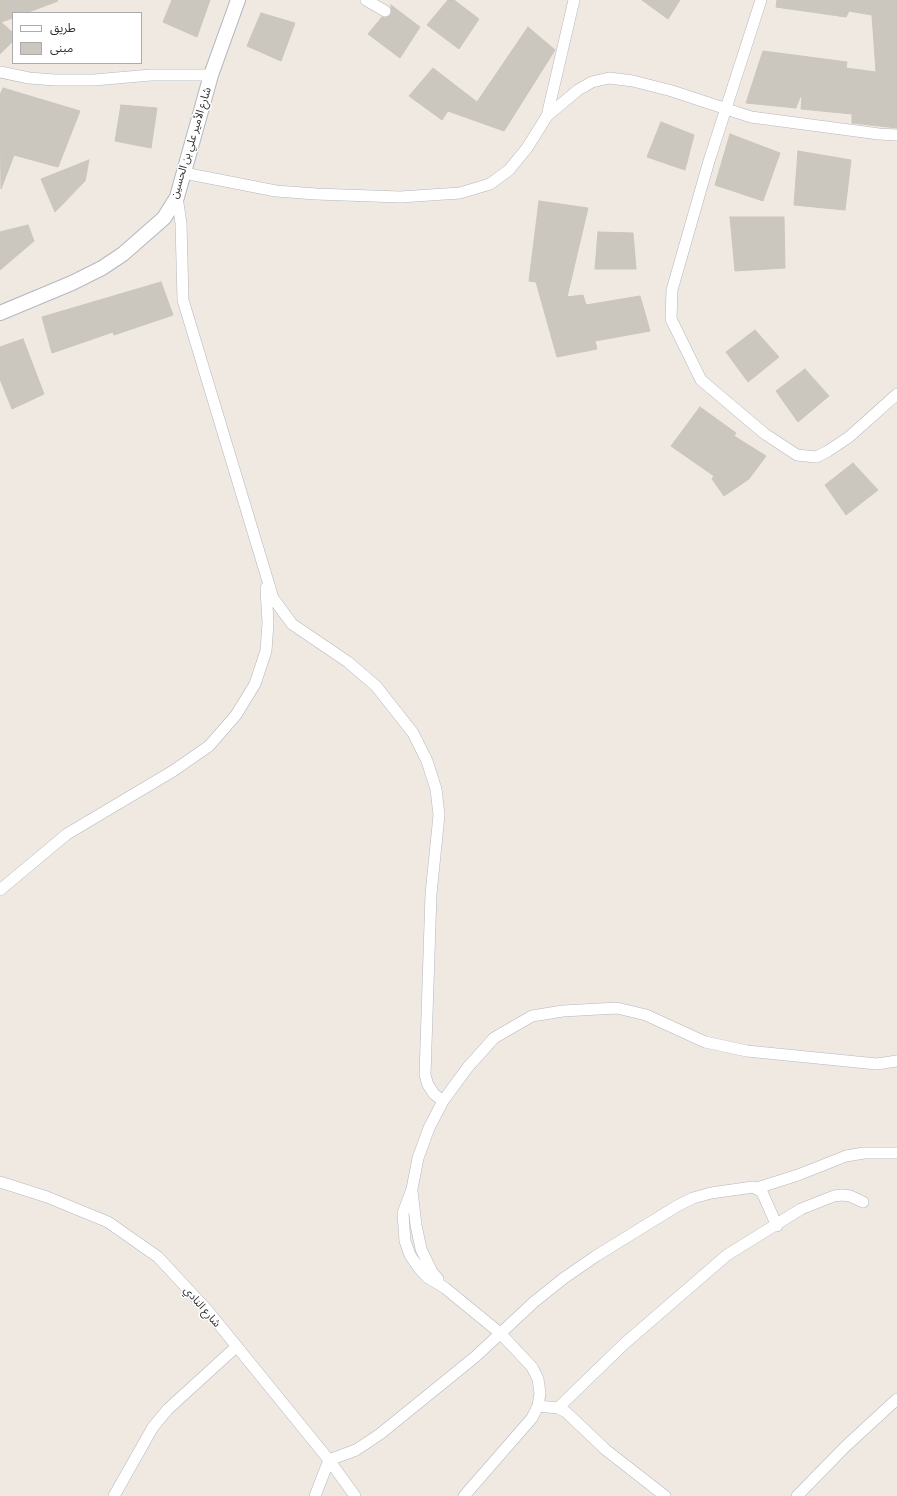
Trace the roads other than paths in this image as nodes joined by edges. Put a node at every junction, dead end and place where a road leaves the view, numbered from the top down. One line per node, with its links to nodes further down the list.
1 (238, 0): 7 (street, شارع الأمير علي بن الحسين)
2 (366, 0): 5 (street)
3 (574, 0): 9 (street)
4 (761, 0): 8 (street)
5 (385, 11)
6 (0, 72): 7 (street)
7 (211, 75): 11 (street, شارع الأمير علي بن الحسين)
8 (725, 110): 9 (street); 10 (street); 14 (street)
9 (547, 116): 11 (street)
10 (897, 135)
11 (184, 173): 12 (street, شارع الأمير علي بن الحسين)
12 (177, 197): 13 (street, شارع الأمير علي بن الحسين); 15 (street)
13 (0, 313)
14 (897, 394)
15 (265, 573): 16 (street); 18 (street)
16 (0, 890)
17 (897, 1061): 18 (street)
18 (443, 1101): 24 (street)
19 (897, 1153): 21 (street)
20 (0, 1182): 25 (street, شارع النادي)
21 (757, 1188): 23 (street); 24 (street)
22 (863, 1202): 23 (street)
23 (777, 1226): 28 (street)
24 (500, 1333): 27 (street); 29 (street)
25 (236, 1347): 29 (street, شارع النادي); 30 (street)
26 (897, 1399): 35 (street)
27 (538, 1406): 28 (street); 33 (street)
28 (558, 1408): 34 (street)
29 (329, 1460): 31 (street); 32 (street, شارع النادي)
30 (114, 1496)
31 (315, 1496)
32 (355, 1496)
33 (464, 1496)
34 (664, 1496)
35 (797, 1496)

